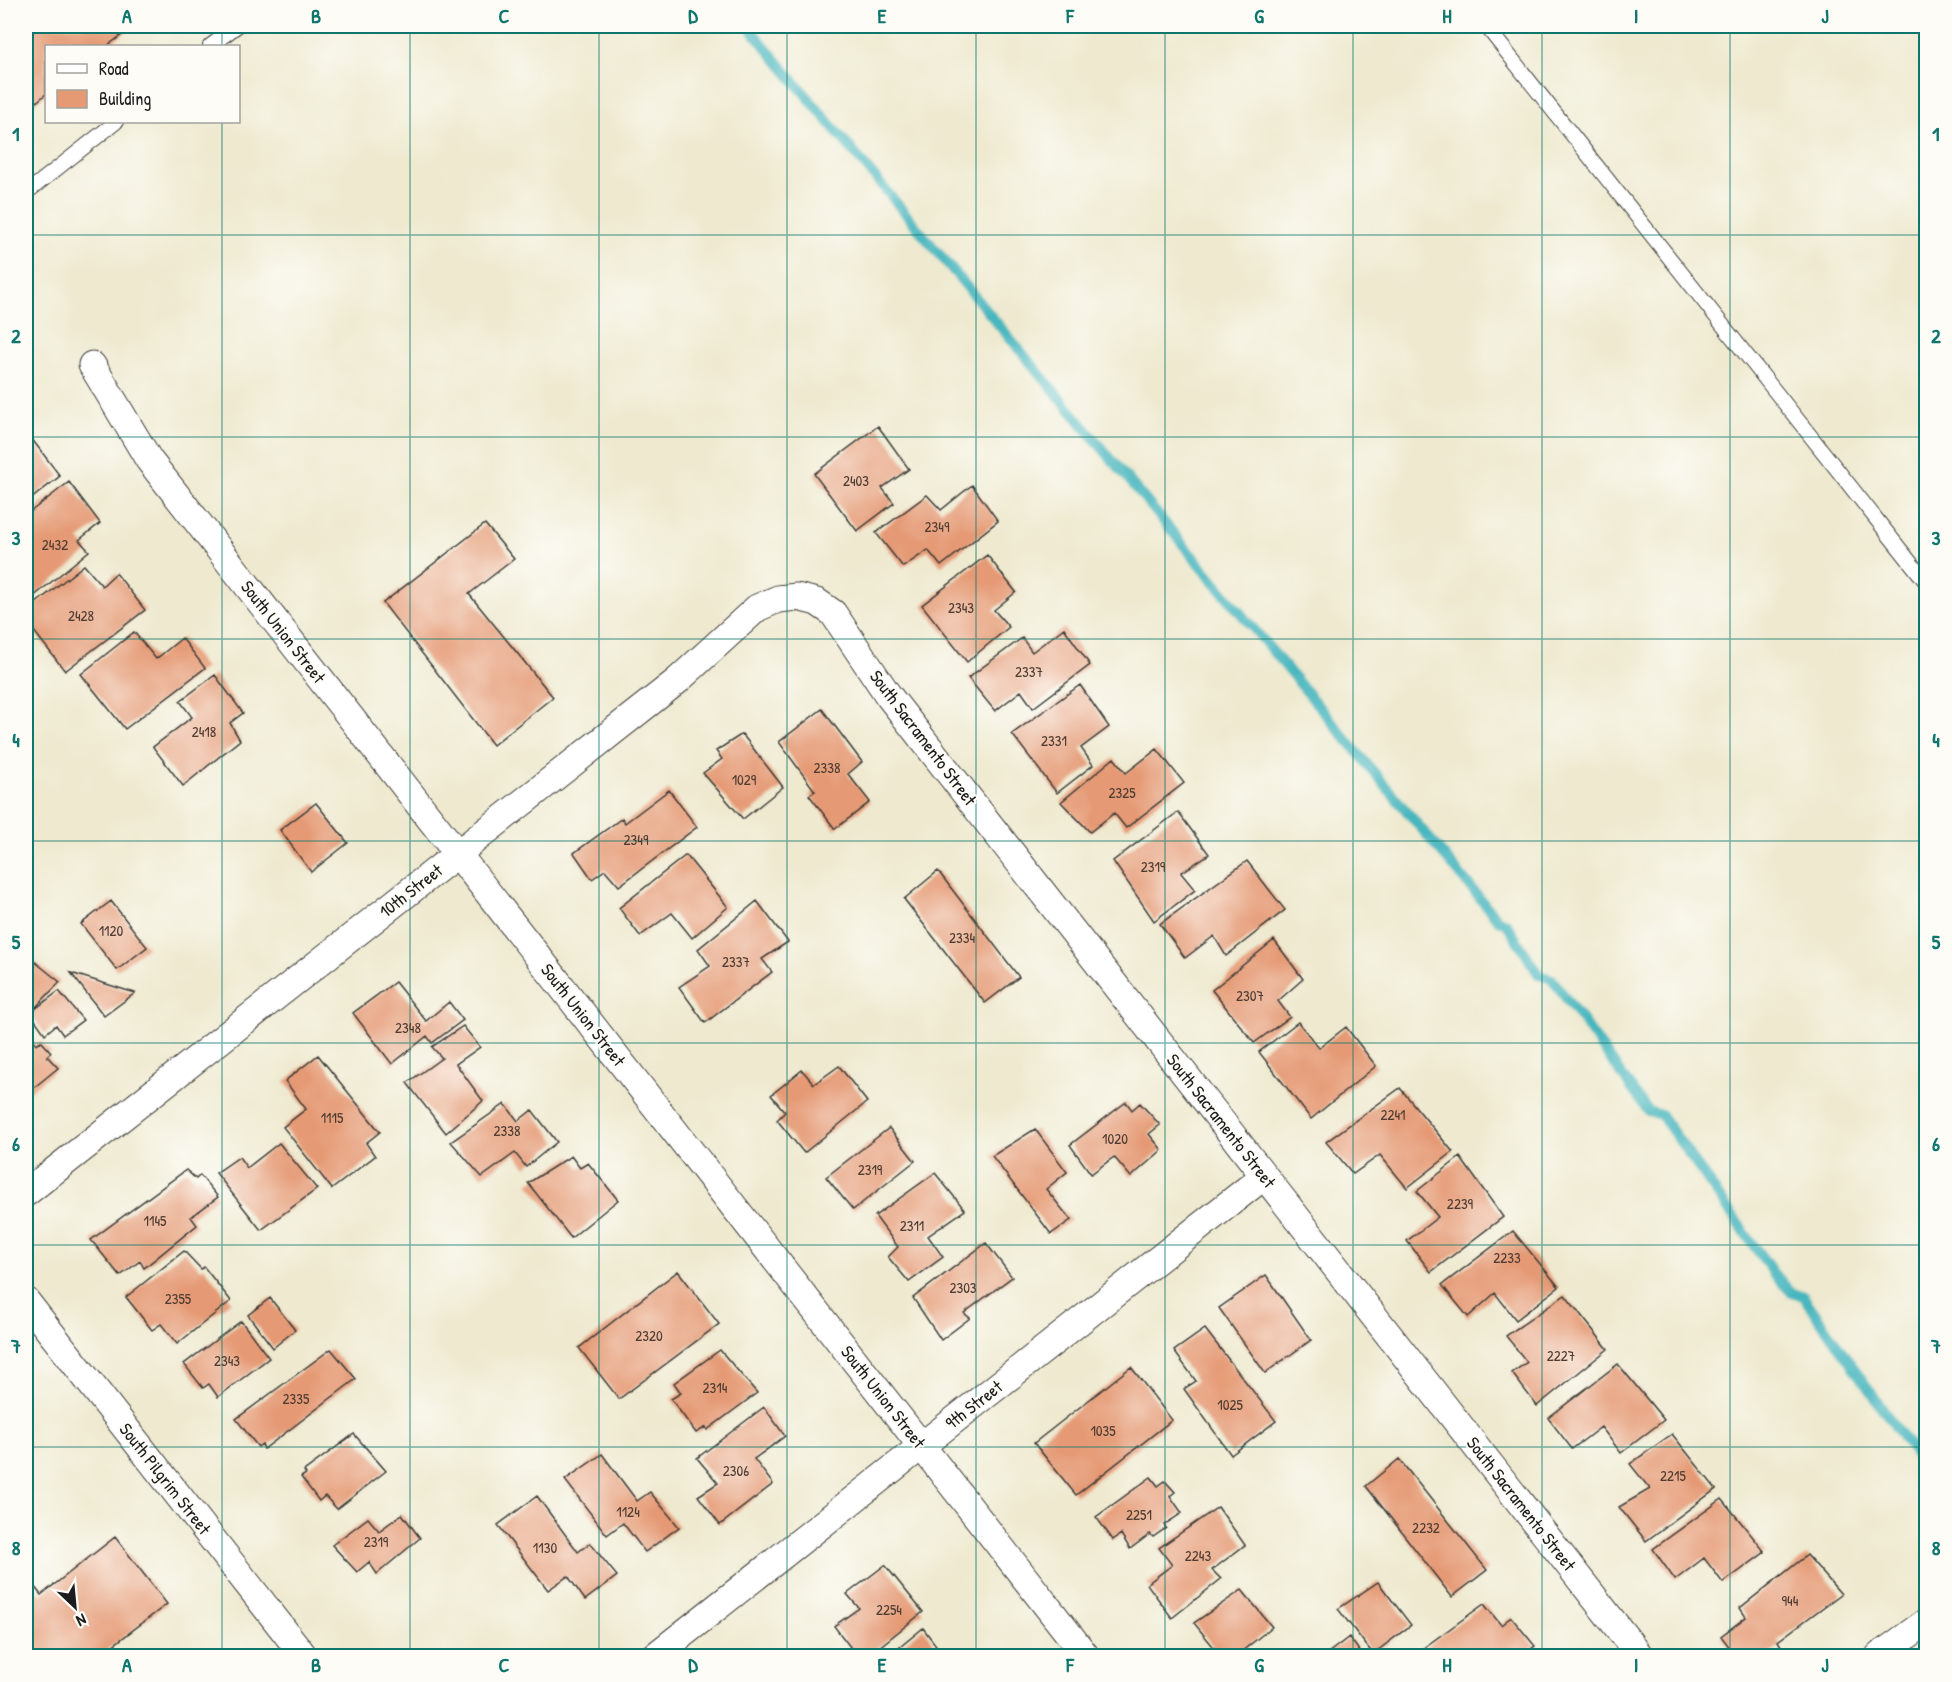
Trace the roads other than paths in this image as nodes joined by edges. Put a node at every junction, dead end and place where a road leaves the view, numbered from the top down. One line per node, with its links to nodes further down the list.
1 (237, 26): 3 (lane)
2 (1486, 26): 7 (lane)
3 (211, 45)
4 (115, 123): 5 (lane)
5 (26, 193)
6 (92, 365): 9 (street, South Union Street)
7 (1926, 582)
8 (797, 597): 9 (street, 10th Street); 10 (street, South Sacramento Street)
9 (457, 854): 11 (street, 10th Street); 13 (street, South Union Street)
10 (1264, 1176): 13 (street, 9th Street); 18 (street, South Sacramento Street)
11 (26, 1193)
12 (26, 1301): 15 (street, South Pilgrim Street)
13 (922, 1447): 16 (street, 9th Street); 17 (street, South Union Street)
14 (1926, 1622): 19 (street)
15 (304, 1656)
16 (655, 1656)
17 (1086, 1656)
18 (1640, 1656)
19 (1880, 1656)

